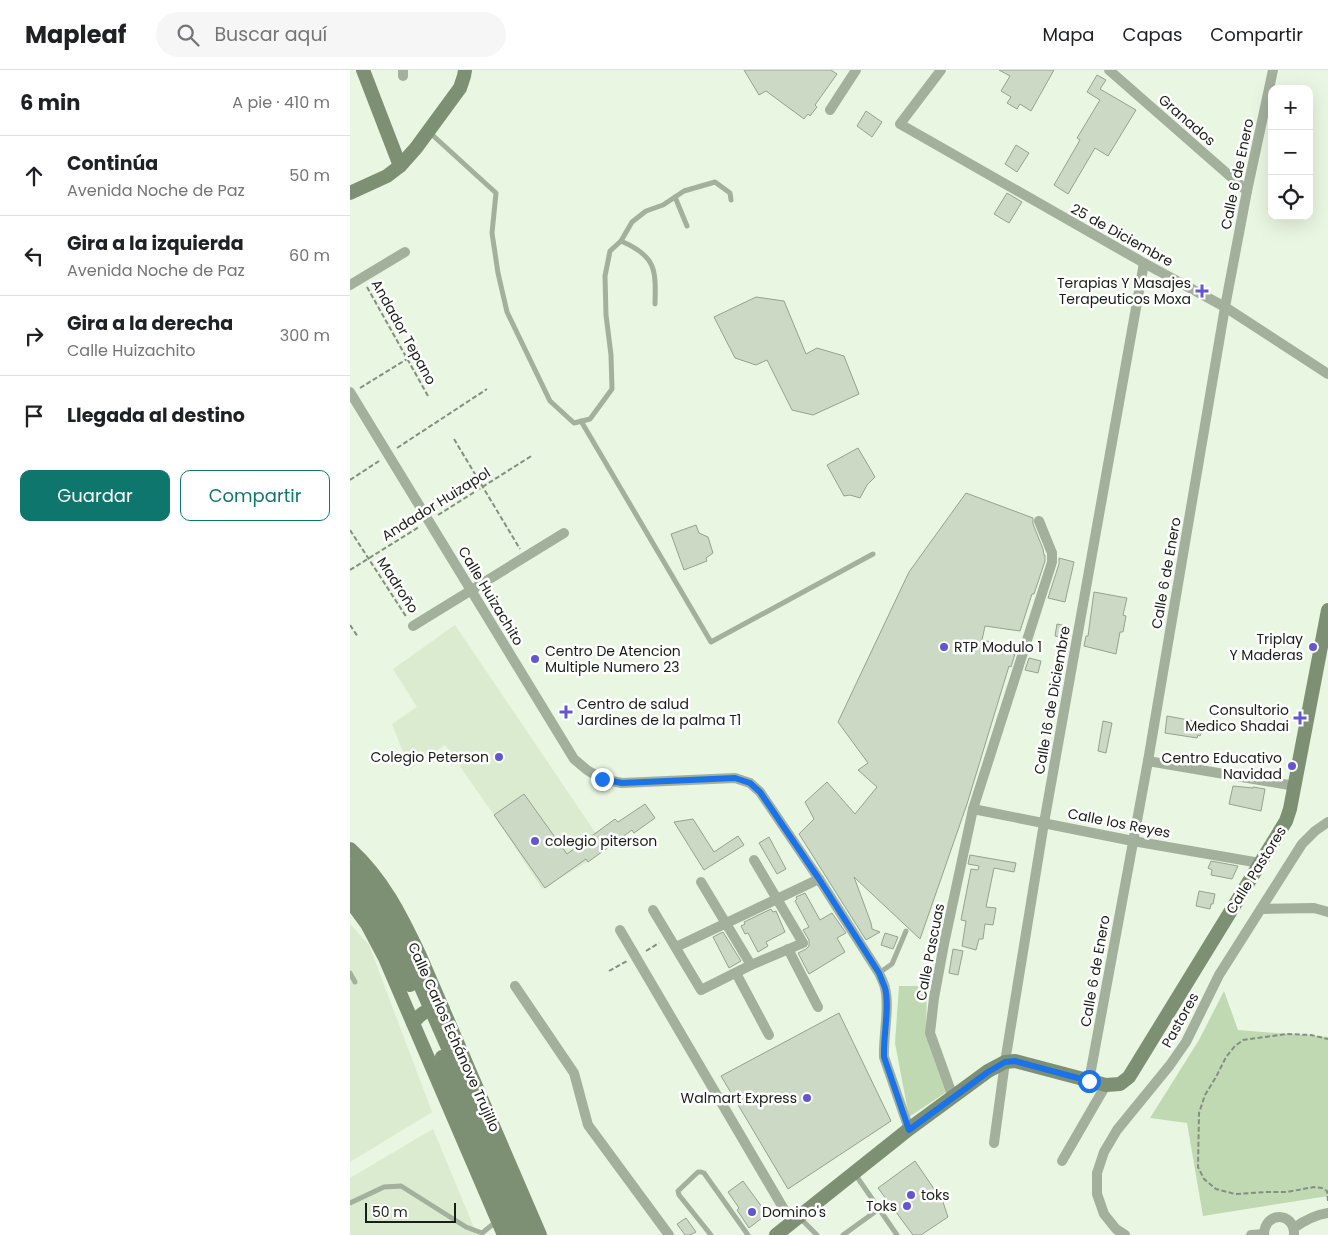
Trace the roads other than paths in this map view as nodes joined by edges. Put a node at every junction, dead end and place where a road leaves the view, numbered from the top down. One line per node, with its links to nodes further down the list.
1 (363, 70): 9 (street)
2 (856, 70): 7 (street)
3 (941, 70): 19 (street, 25 de Diciembre)
4 (1109, 70): 12 (street, Granados)
5 (1273, 70): 12 (street, Calle 6 de Enero)
6 (467, 72): 8 (street)
7 (830, 110)
8 (428, 131): 10 (street); 25 (lane)
9 (390, 142): 10 (street); 11 (street)
10 (416, 148): 11 (street)
11 (400, 166): 13 (street)
12 (1247, 191): 22 (street, Calle 6 de Enero)
13 (350, 192)
14 (675, 197): 15 (lane); 16 (lane); 17 (lane)
15 (731, 200)
16 (687, 226)
17 (621, 241): 21 (lane); 25 (lane)
18 (405, 252): 20 (street)
19 (1144, 263): 22 (street, 25 de Diciembre); 36 (street, Calle 16 de Diciembre)
20 (350, 285)
21 (655, 304)
22 (1225, 307): 23 (street, 25 de Diciembre); 32 (street, Calle 6 de Enero)
23 (1328, 374)
24 (350, 393): 29 (street, Calle Huizachito)
25 (581, 421): 28 (lane)
26 (1039, 521): 34 (street, Calle Pascuas)
27 (564, 533): 29 (street)
28 (873, 554)
29 (472, 590): 31 (street); 42 (street, Calle Huizachito)
30 (1328, 610): 33 (street, Calle Pastores)
31 (413, 626)
32 (1148, 761): 33 (street); 37 (street, Calle 6 de Enero)
33 (1295, 786): 40 (street, Calle Pastores)
34 (973, 809): 36 (street, Calle los Reyes); 70 (street, Calle Pascuas)
35 (1328, 822): 47 (street, Pastores)
36 (1044, 823): 37 (street, Calle los Reyes); 65 (street, Calle 16 de Diciembre)
37 (1133, 841): 40 (street, Calle los Reyes); 67 (street, Calle 6 de Enero)
38 (350, 849): 62 (street, Calle Carlos Echánove Trujillo)
39 (754, 860): 45 (street)
40 (1260, 863): 68 (street, Calle Pastores)
41 (350, 866): 86 (street, Calle Carlos Echánove Trujillo, bridge)
42 (819, 879): 45 (street); 58 (street, Calle Huizachito)
43 (701, 882): 50 (street)
44 (350, 883): 85 (street, Calle Carlos Echánove Trujillo, bridge)
45 (777, 900): 50 (street); 54 (street)
46 (350, 901): 63 (street)
47 (1261, 909): 49 (street); 95 (street, Pastores)
48 (653, 910): 53 (street)
49 (1328, 912)
50 (725, 923): 53 (street); 55 (street)
51 (620, 930): 80 (street)
52 (906, 931): 58 (lane)
53 (676, 947): 57 (street)
54 (788, 949): 55 (street); 61 (street)
55 (751, 966): 57 (street)
56 (350, 973): 59 (lane)
57 (736, 973): 64 (street)
58 (879, 973): 71 (street, Calle Huizachito)
59 (355, 982)
60 (516, 986): 88 (street)
61 (818, 1007)
62 (443, 1009): 63 (street); 66 (street, Calle Carlos Echánove Trujillo)
63 (413, 1023): 69 (street)
64 (769, 1035)
65 (1005, 1062): 67 (street); 70 (street); 72 (street, Calle 16 de Diciembre)
66 (470, 1072): 69 (street); 75 (street, Calle Carlos Echánove Trujillo)
67 (1089, 1081): 68 (street)
68 (1106, 1085): 73 (street)
69 (441, 1089): 79 (street)
70 (953, 1097): 71 (street)
71 (909, 1130): 74 (street)
72 (994, 1143)
73 (1062, 1161)
74 (855, 1173): 77 (lane); 80 (street)
75 (522, 1192): 79 (lane); 87 (street, Calle Carlos Echánove Trujillo)
76 (350, 1203): 82 (lane)
77 (879, 1209): 93 (lane); 94 (lane)
78 (1328, 1213): 81 (street)
79 (498, 1220): 82 (lane); 84 (street)
80 (796, 1221): 91 (street); 92 (lane)
81 (1294, 1231): 83 (street)
82 (482, 1234)
83 (1264, 1234): 96 (street)
84 (504, 1235)
85 (517, 1235)
86 (531, 1235)
87 (540, 1235)
88 (669, 1235)
89 (711, 1235): 90 (lane)
90 (748, 1235)
91 (776, 1235)
92 (817, 1235)
93 (843, 1235)
94 (898, 1235)
95 (1125, 1235)
96 (1251, 1235)

